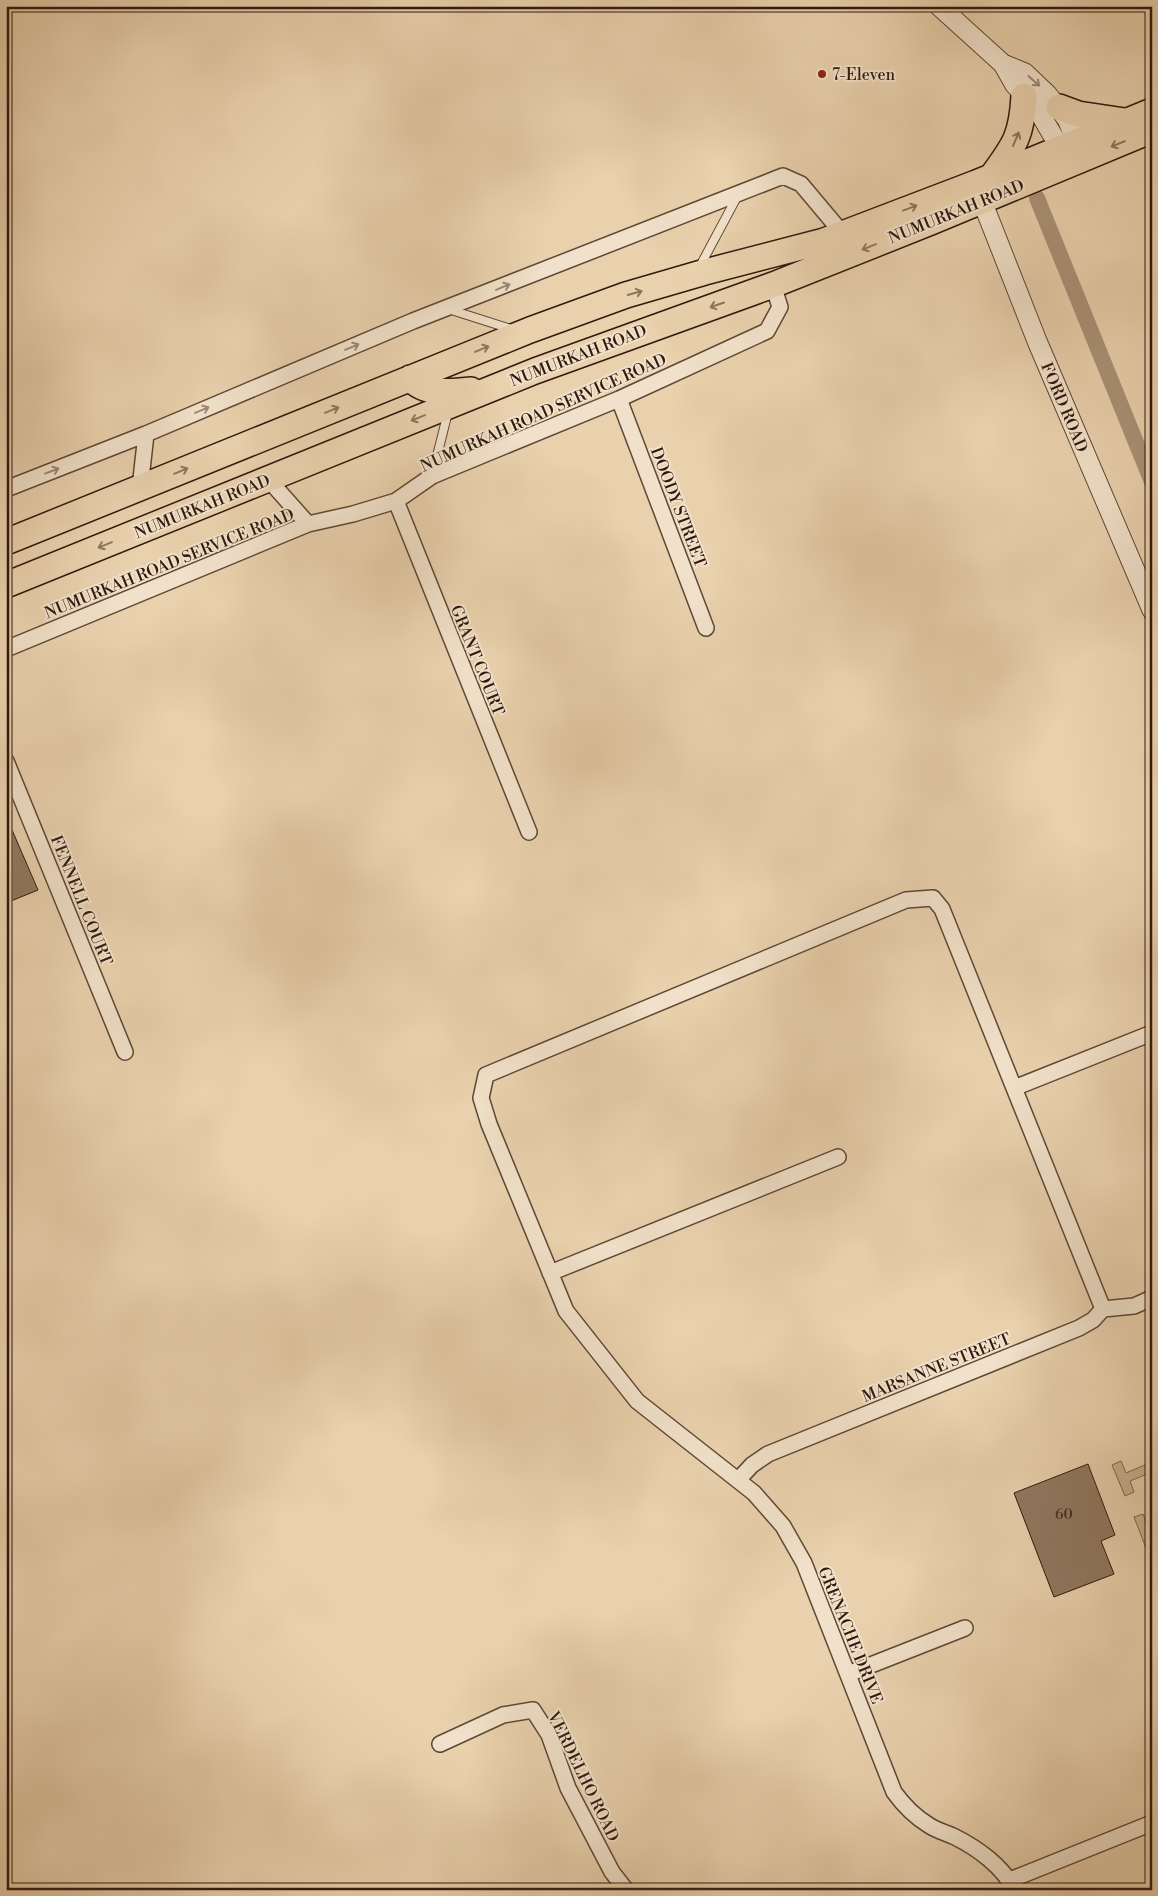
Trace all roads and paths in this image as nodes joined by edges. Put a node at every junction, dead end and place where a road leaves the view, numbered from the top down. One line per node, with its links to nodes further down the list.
1 (939, 6): 2 (street)
2 (1003, 64): 3 (street); 4 (street, one-way to 4)
3 (1024, 96): 8 (street); 9 (highway, one-way to 3)
4 (1059, 107): 6 (highway); 8 (street)
5 (1152, 112): 6 (highway, NUMURKAH ROAD)
6 (1125, 121): 8 (highway, NUMURKAH ROAD)
7 (1152, 130): 8 (highway, NUMURKAH ROAD, one-way to 8)
8 (1072, 153): 9 (highway, NUMURKAH ROAD)
9 (983, 187): 11 (highway, NUMURKAH ROAD, one-way to 9); 14 (highway, NUMURKAH ROAD, one-way to 14); 30 (street, FORD ROAD)
10 (738, 194): 11 (street); 13 (lane); 15 (street, one-way to 10)
11 (843, 234): 12 (highway, NUMURKAH ROAD)
12 (762, 258): 13 (highway, NUMURKAH ROAD); 14 (highway)
13 (696, 275): 16 (highway, NUMURKAH ROAD, one-way to 13)
14 (773, 285): 18 (highway, NUMURKAH ROAD, one-way to 18); 19 (street, NUMURKAH ROAD SERVICE ROAD)
15 (446, 309): 16 (lane); 21 (street, one-way to 15)
16 (530, 330): 17 (highway, NUMURKAH ROAD, one-way to 16)
17 (410, 378): 18 (highway); 24 (highway, NUMURKAH ROAD, one-way to 17)
18 (493, 388): 20 (highway, NUMURKAH ROAD)
19 (619, 399): 22 (street, NUMURKAH ROAD SERVICE ROAD); 31 (street, DOODY STREET)
20 (450, 405): 22 (lane); 23 (highway, NUMURKAH ROAD, one-way to 23)
21 (146, 434): 24 (street); 25 (street, one-way to 21)
22 (432, 476): 26 (street, NUMURKAH ROAD SERVICE ROAD)
23 (268, 479): 27 (street); 29 (highway, NUMURKAH ROAD, one-way to 29)
24 (140, 488): 28 (highway, NUMURKAH ROAD)
25 (6, 489)
26 (396, 501): 27 (street, NUMURKAH ROAD SERVICE ROAD); 34 (street, GRANT COURT)
27 (308, 524): 32 (street, NUMURKAH ROAD SERVICE ROAD)
28 (6, 542)
29 (6, 585)
30 (1152, 610)
31 (706, 628)
32 (6, 649)
33 (6, 762): 36 (street, FENNELL COURT)
34 (529, 832)
35 (1152, 1032): 37 (street)
36 (124, 1052)
37 (1014, 1088): 39 (street, GRENACHE DRIVE); 41 (street)
38 (838, 1157): 39 (street)
39 (550, 1273): 42 (street, GRENACHE DRIVE)
40 (1152, 1298): 41 (street)
41 (1103, 1309): 42 (street, MARSANNE STREET)
42 (738, 1480): 44 (street, GRENACHE DRIVE)
43 (965, 1628): 44 (street)
44 (848, 1674): 47 (street, GRENACHE DRIVE)
45 (440, 1744): 48 (street, VERDELHO ROAD)
46 (1152, 1823): 47 (street)
47 (1012, 1885)
48 (626, 1890)

